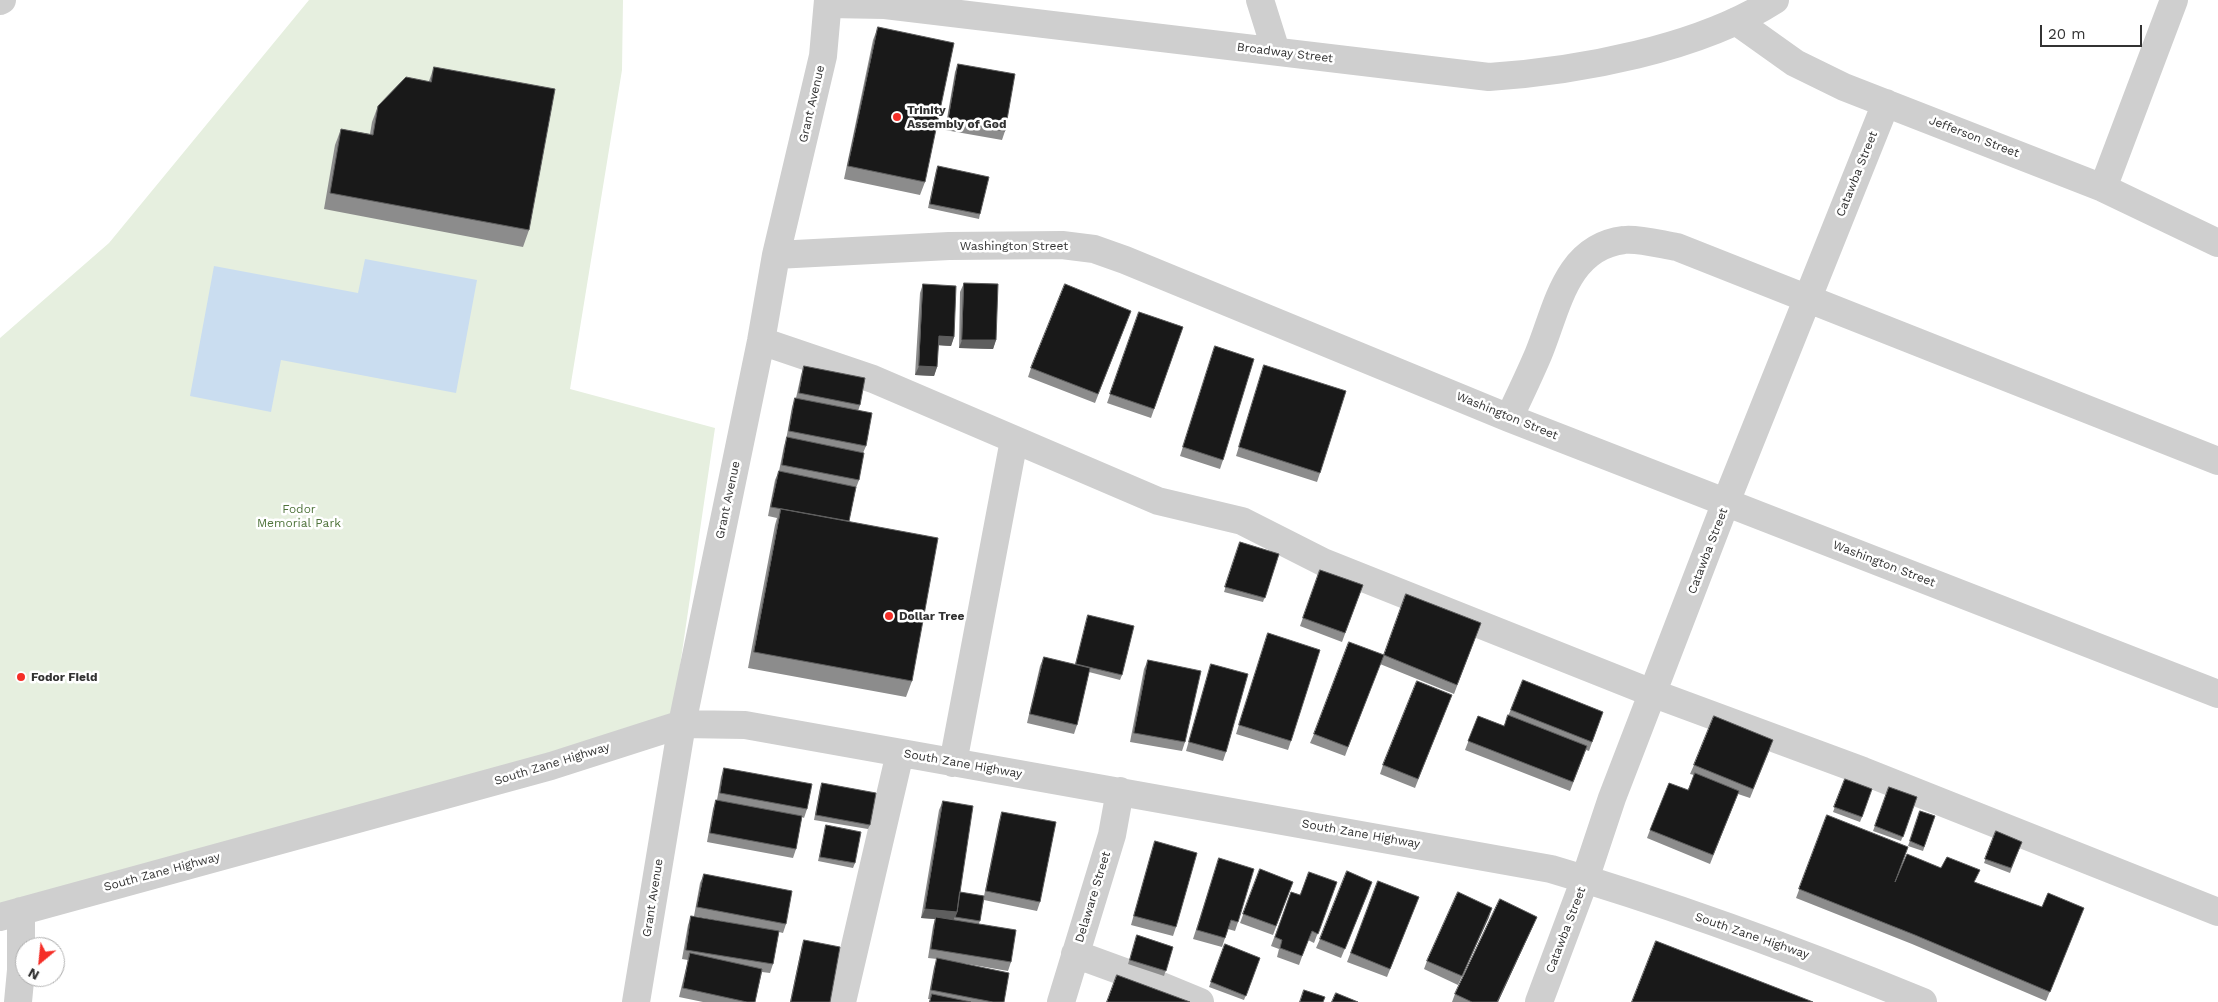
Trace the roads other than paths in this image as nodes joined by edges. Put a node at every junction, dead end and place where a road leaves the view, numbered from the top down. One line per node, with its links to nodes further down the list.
1 (1260, 0): 6 (street)
2 (2174, 0): 8 (street)
3 (1771, 1): 5 (street, Broadway Street)
4 (828, 2): 6 (street, Broadway Street); 10 (street, Grant Avenue)
5 (1736, 21): 6 (street, Broadway Street); 7 (street, Jefferson Street)
6 (1276, 51)
7 (1886, 103): 8 (street, Jefferson Street); 11 (street, Catawba Street)
8 (2103, 188): 9 (street, Jefferson Street)
9 (2218, 242)
10 (776, 255): 12 (street, Grant Avenue); 13 (street, Washington Street)
11 (1807, 300): 13 (street); 15 (street); 16 (street, Catawba Street)
12 (761, 341): 14 (street); 19 (street, Grant Avenue)
13 (1509, 418): 16 (street, Washington Street)
14 (1014, 440): 17 (street); 21 (street)
15 (2218, 461)
16 (1726, 502): 17 (street, Catawba Street); 18 (street, Washington Street)
17 (1652, 693): 23 (street, Catawba Street); 24 (street)
18 (2218, 694)
19 (682, 724): 20 (street, South Zane Highway); 25 (street, South Zane Highway); 28 (street, Grant Avenue)
20 (900, 753): 21 (street, South Zane Highway); 29 (street)
21 (953, 762): 22 (street, South Zane Highway)
22 (1120, 791): 23 (street, South Zane Highway); 26 (street, Delaware Street)
23 (1585, 879): 32 (street, Catawba Street); 33 (street, South Zane Highway)
24 (2218, 912)
25 (10, 914): 27 (street)
26 (1075, 954): 30 (street, Delaware Street); 31 (street)
27 (18, 1002)
28 (636, 1002)
29 (842, 1002)
30 (1061, 1002)
31 (1200, 1002)
32 (1539, 1002)
33 (1923, 1002)

